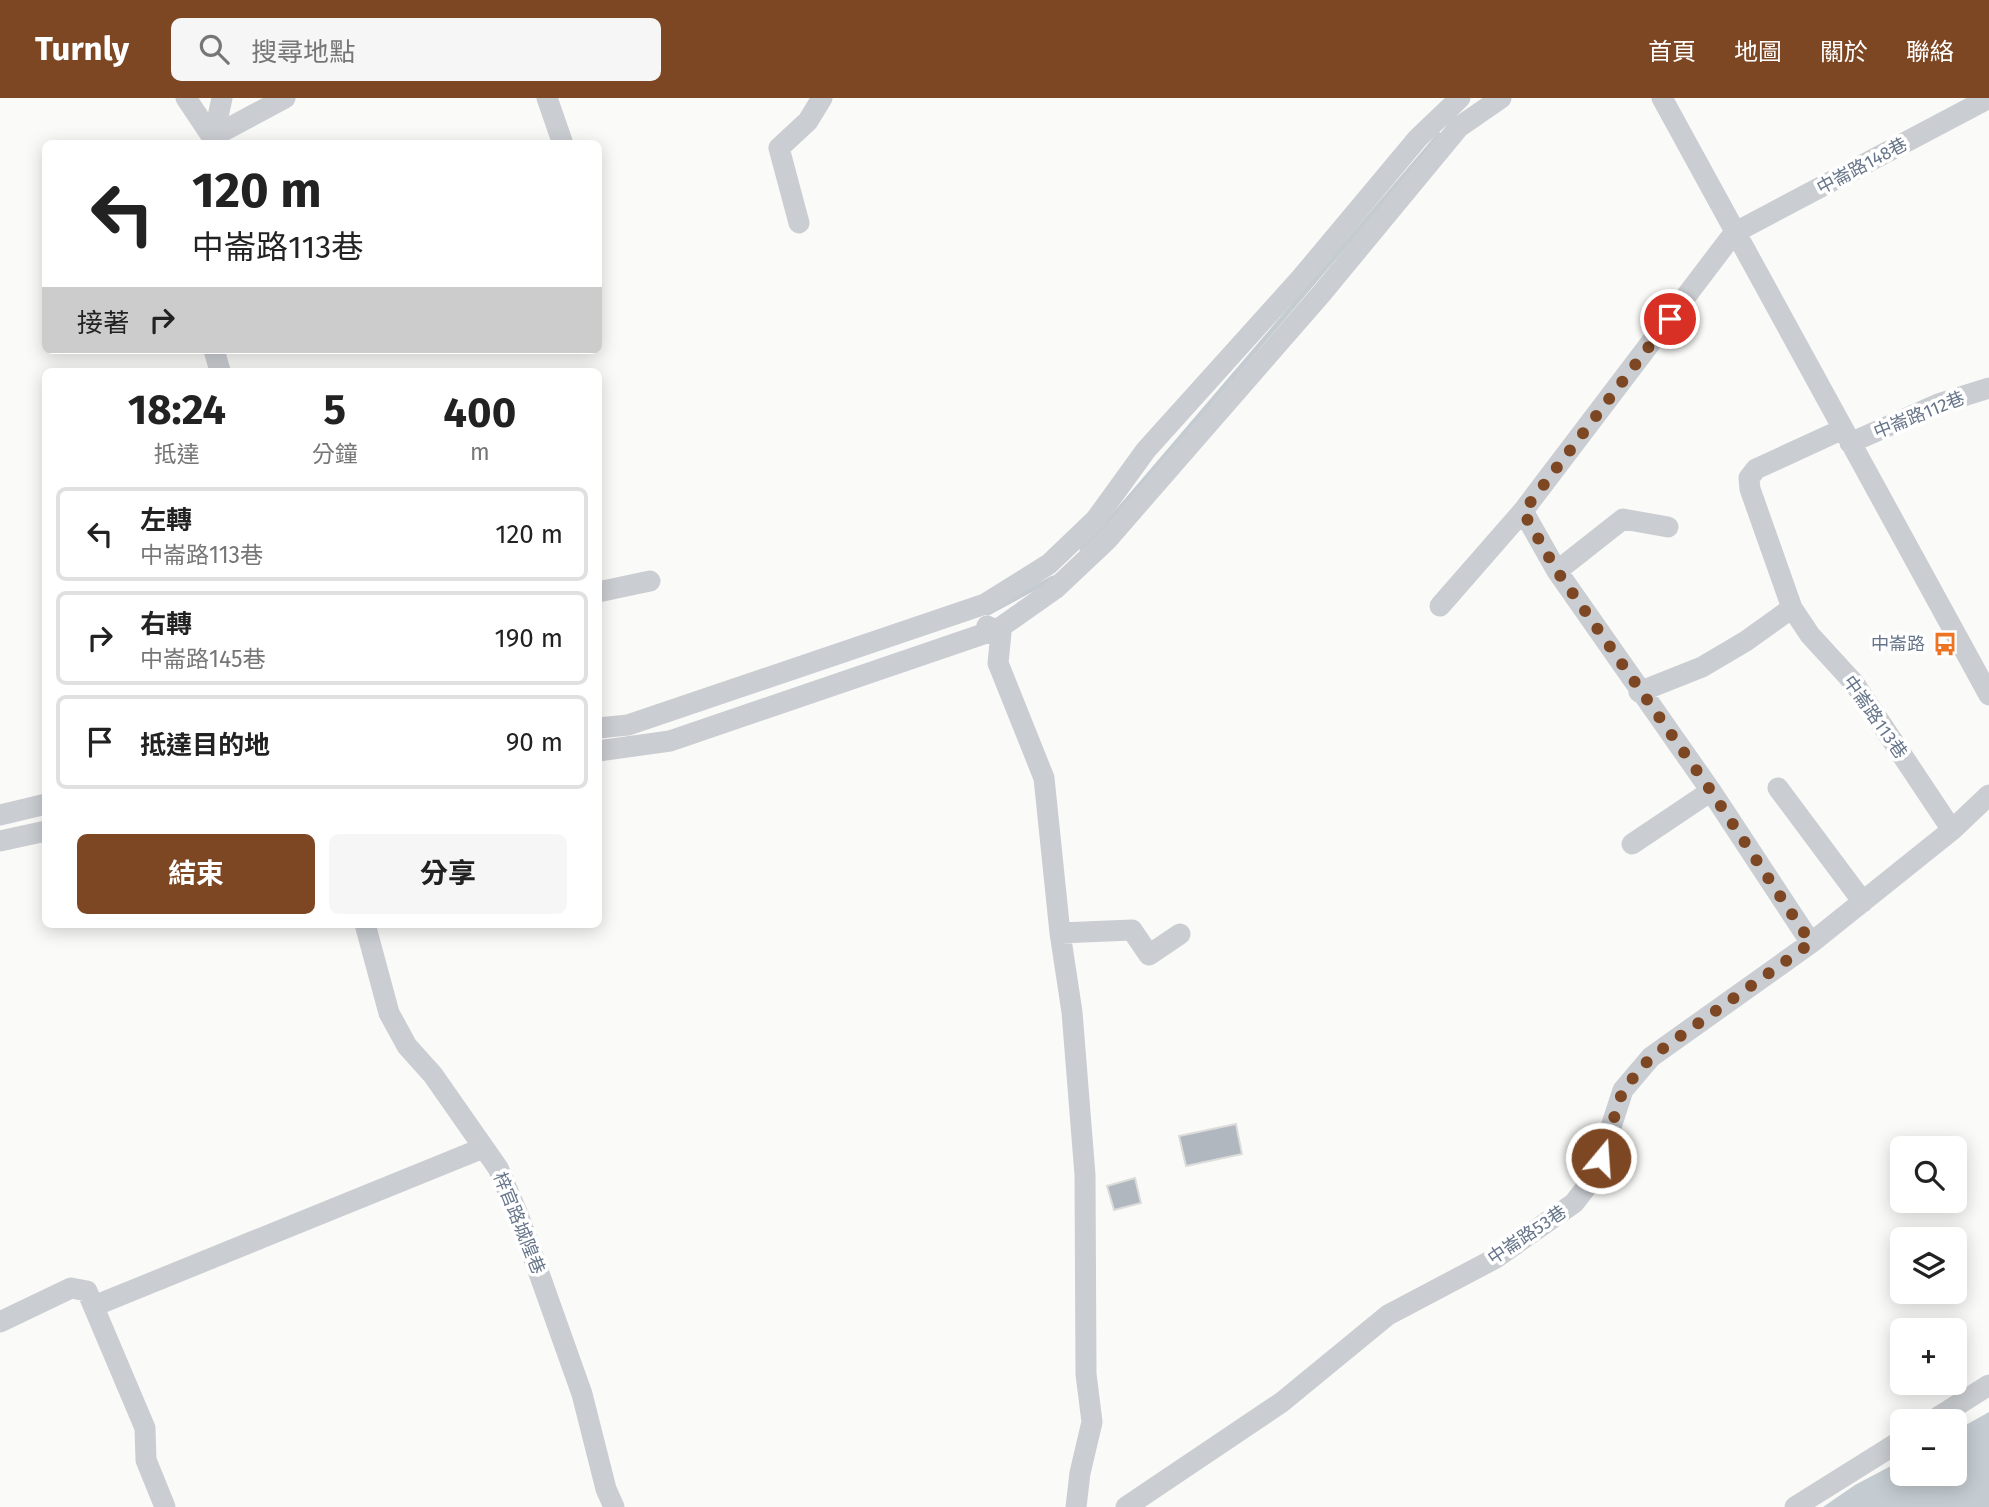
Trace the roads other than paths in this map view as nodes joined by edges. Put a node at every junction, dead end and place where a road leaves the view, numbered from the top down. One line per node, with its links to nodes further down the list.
1 (186, 98): 10 (street)
2 (222, 98): 10 (street)
3 (285, 98): 10 (street)
4 (547, 98): 11 (street)
5 (822, 98): 12 (street)
6 (1460, 98): 14 (street)
7 (1501, 98): 14 (street)
8 (1662, 98): 13 (street)
9 (1989, 98): 13 (street, 中崙路148巷)
10 (212, 140)
11 (562, 140)
12 (800, 223)
13 (1734, 233): 16 (street); 17 (street)
14 (1311, 285): 24 (street); 24 (street)
15 (1989, 388): 16 (street, 中崙路112巷)
16 (1847, 436): 23 (street, 中崙路113巷); 26 (street)
17 (1523, 512): 19 (street); 22 (street)
18 (1668, 527): 19 (street)
19 (1557, 571): 25 (street)
20 (650, 582): 21 (street)
21 (602, 591)
22 (1440, 606)
23 (1792, 608): 25 (street); 35 (street, 中崙路113巷)
24 (988, 618): 27 (street); 27 (street); 41 (street)
25 (1639, 692): 31 (street)
26 (1989, 695)
27 (666, 727): 28 (street); 29 (street)
28 (602, 728)
29 (602, 750)
30 (1778, 788): 39 (street)
31 (1711, 791): 38 (street); 43 (street)
32 (1989, 795): 35 (street, 中崙路53巷)
33 (42, 805): 34 (street)
34 (0, 814)
35 (1952, 830): 39 (street, 中崙路53巷)
36 (42, 832): 37 (street)
37 (0, 841)
38 (1632, 844)
39 (1863, 902): 43 (street, 中崙路53巷)
40 (366, 928): 44 (street, 梓官路城隍巷)
41 (1060, 933): 42 (street); 52 (street)
42 (1180, 934)
43 (1811, 943): 53 (street, 中崙路53巷)
44 (483, 1148): 45 (street); 51 (street, 梓官路城隍巷)
45 (94, 1306): 46 (street); 50 (street)
46 (0, 1322)
47 (1989, 1385): 48 (street)
48 (1951, 1409)
49 (1890, 1448): 54 (street)
50 (164, 1507)
51 (614, 1507)
52 (1076, 1507)
53 (1126, 1507)
54 (1795, 1507)

